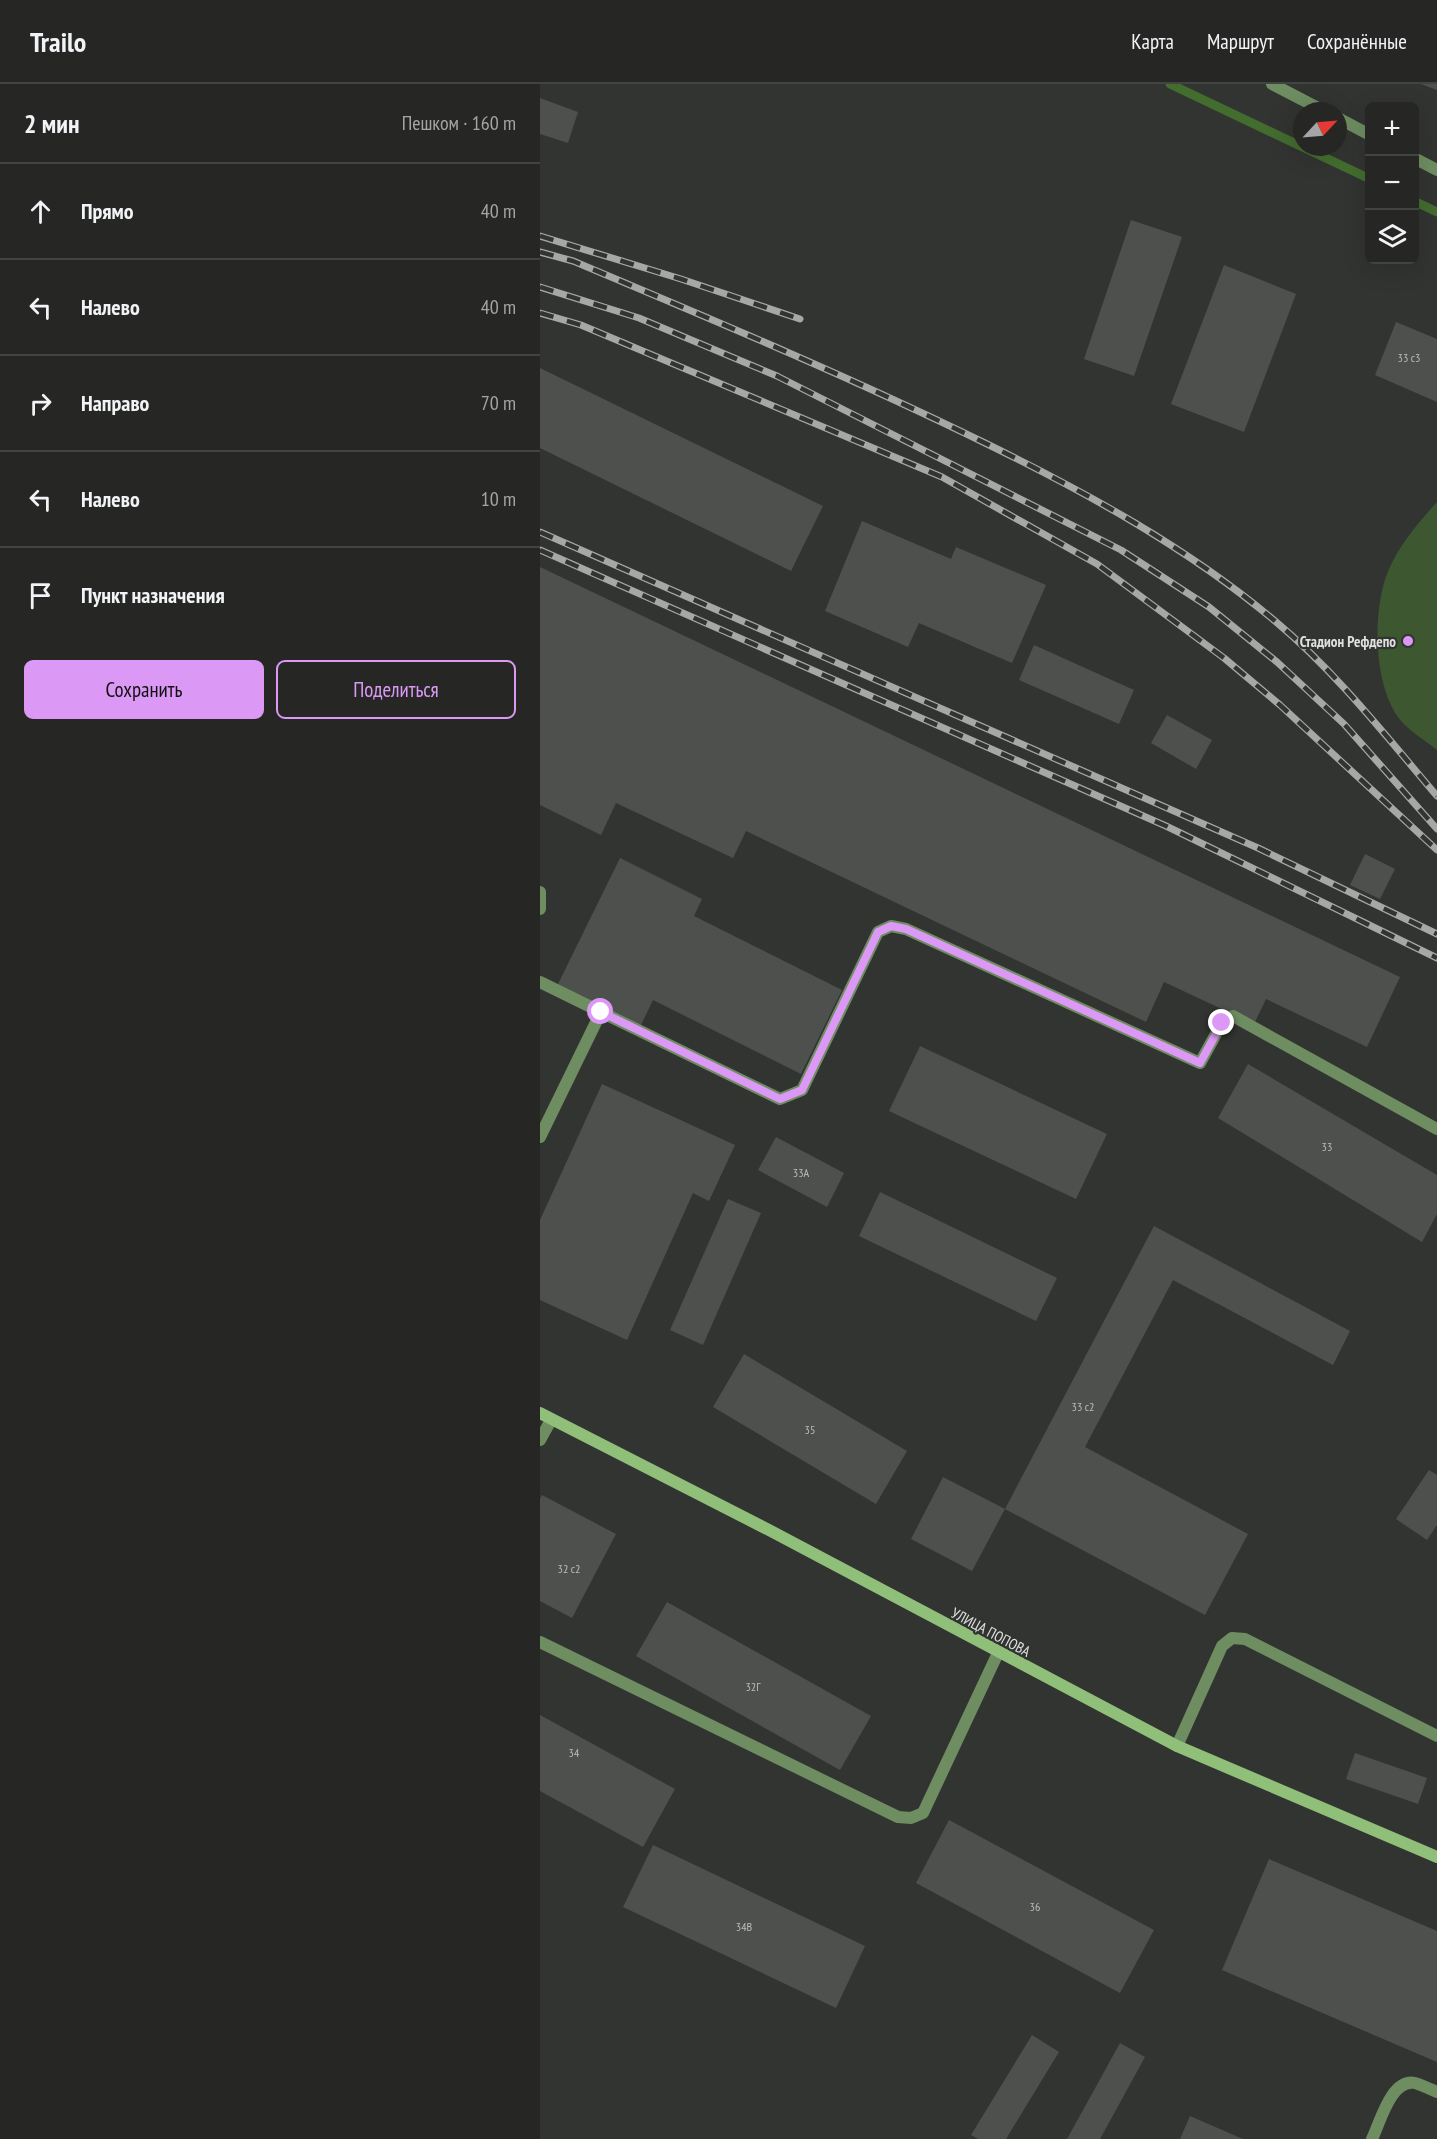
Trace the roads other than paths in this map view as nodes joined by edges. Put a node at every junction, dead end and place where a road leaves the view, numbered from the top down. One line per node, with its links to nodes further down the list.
1 (1272, 84): 2 (street)
2 (1307, 102)
3 (1347, 123): 4 (street)
4 (1365, 132)
5 (1419, 161): 6 (street)
6 (1437, 170)
7 (540, 892): 8 (street)
8 (540, 909)
9 (540, 982): 10 (street)
10 (601, 1012): 11 (street); 12 (street)
11 (1437, 1129)
12 (540, 1137)
13 (546, 1416): 14 (street); 16 (street, УЛИЦА ПОПОВА)
14 (540, 1440)
15 (540, 1642): 16 (street)
16 (998, 1653): 18 (street, УЛИЦА ПОПОВА)
17 (1437, 1736): 18 (street)
18 (1177, 1746): 19 (street, УЛИЦА ПОПОВА)
19 (1437, 1857)
20 (1437, 2092): 21 (street)
21 (1372, 2139)

